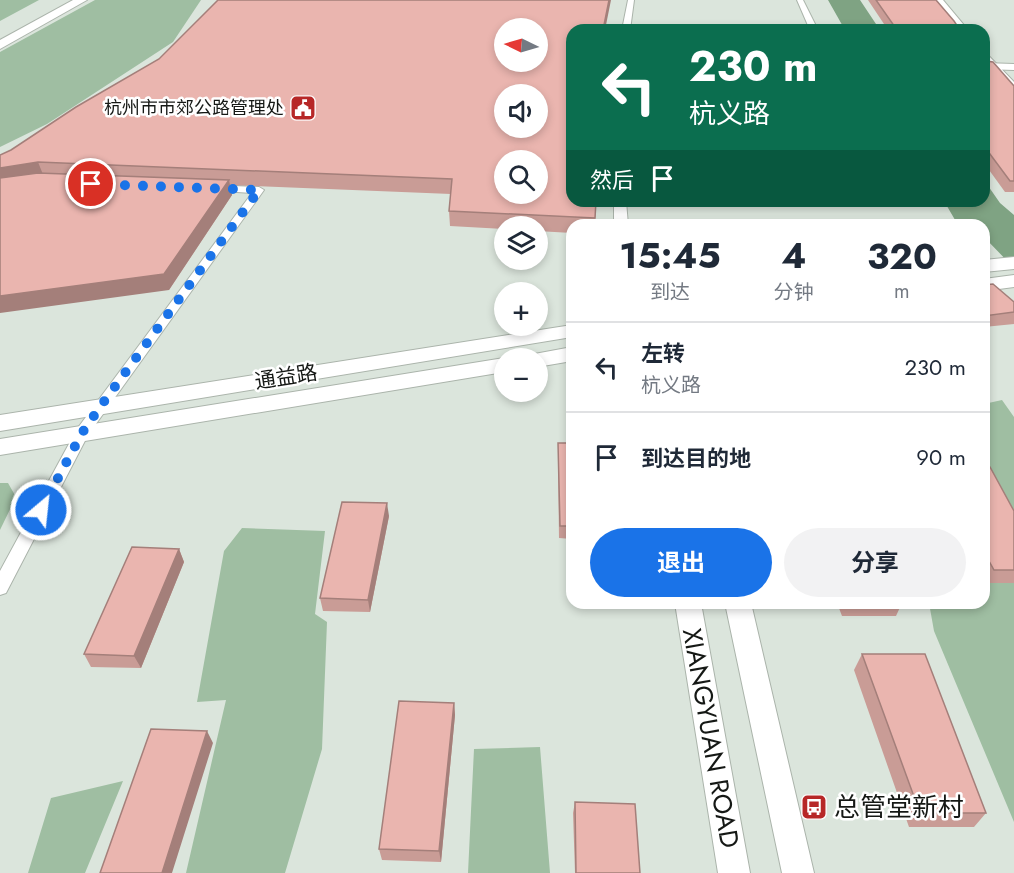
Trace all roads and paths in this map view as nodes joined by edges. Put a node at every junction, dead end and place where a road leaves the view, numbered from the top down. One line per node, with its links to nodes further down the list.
1 (69, 0): 9 (main road)
2 (81, 0): 10 (main road)
3 (631, 0): 6 (street)
4 (800, 0): 7 (street)
5 (939, 0): 8 (street)
6 (627, 24)
7 (811, 24)
8 (959, 24)
9 (0, 38)
10 (0, 45)
11 (990, 60): 13 (street)
12 (990, 66): 13 (street)
13 (996, 67): 14 (street); 15 (street)
14 (1014, 67)
15 (1014, 87)
16 (196, 187): 25 (street)
17 (1014, 263): 18 (main road)
18 (990, 265)
19 (1014, 281): 20 (main road)
20 (990, 284)
21 (566, 332): 25 (main road, 通益路)
22 (566, 355): 23 (main road)
23 (548, 358)
24 (494, 367): 27 (main road, 通益路)
25 (100, 407): 26 (main road, 通益路); 27 (street)
26 (0, 423)
27 (82, 433): 28 (main road, 通益路); 29 (street)
28 (0, 447)
29 (0, 588)
30 (689, 609): 32 (main road, XIANGYUAN ROAD)
31 (739, 609): 33 (main road)
32 (734, 873)
33 (798, 873)

